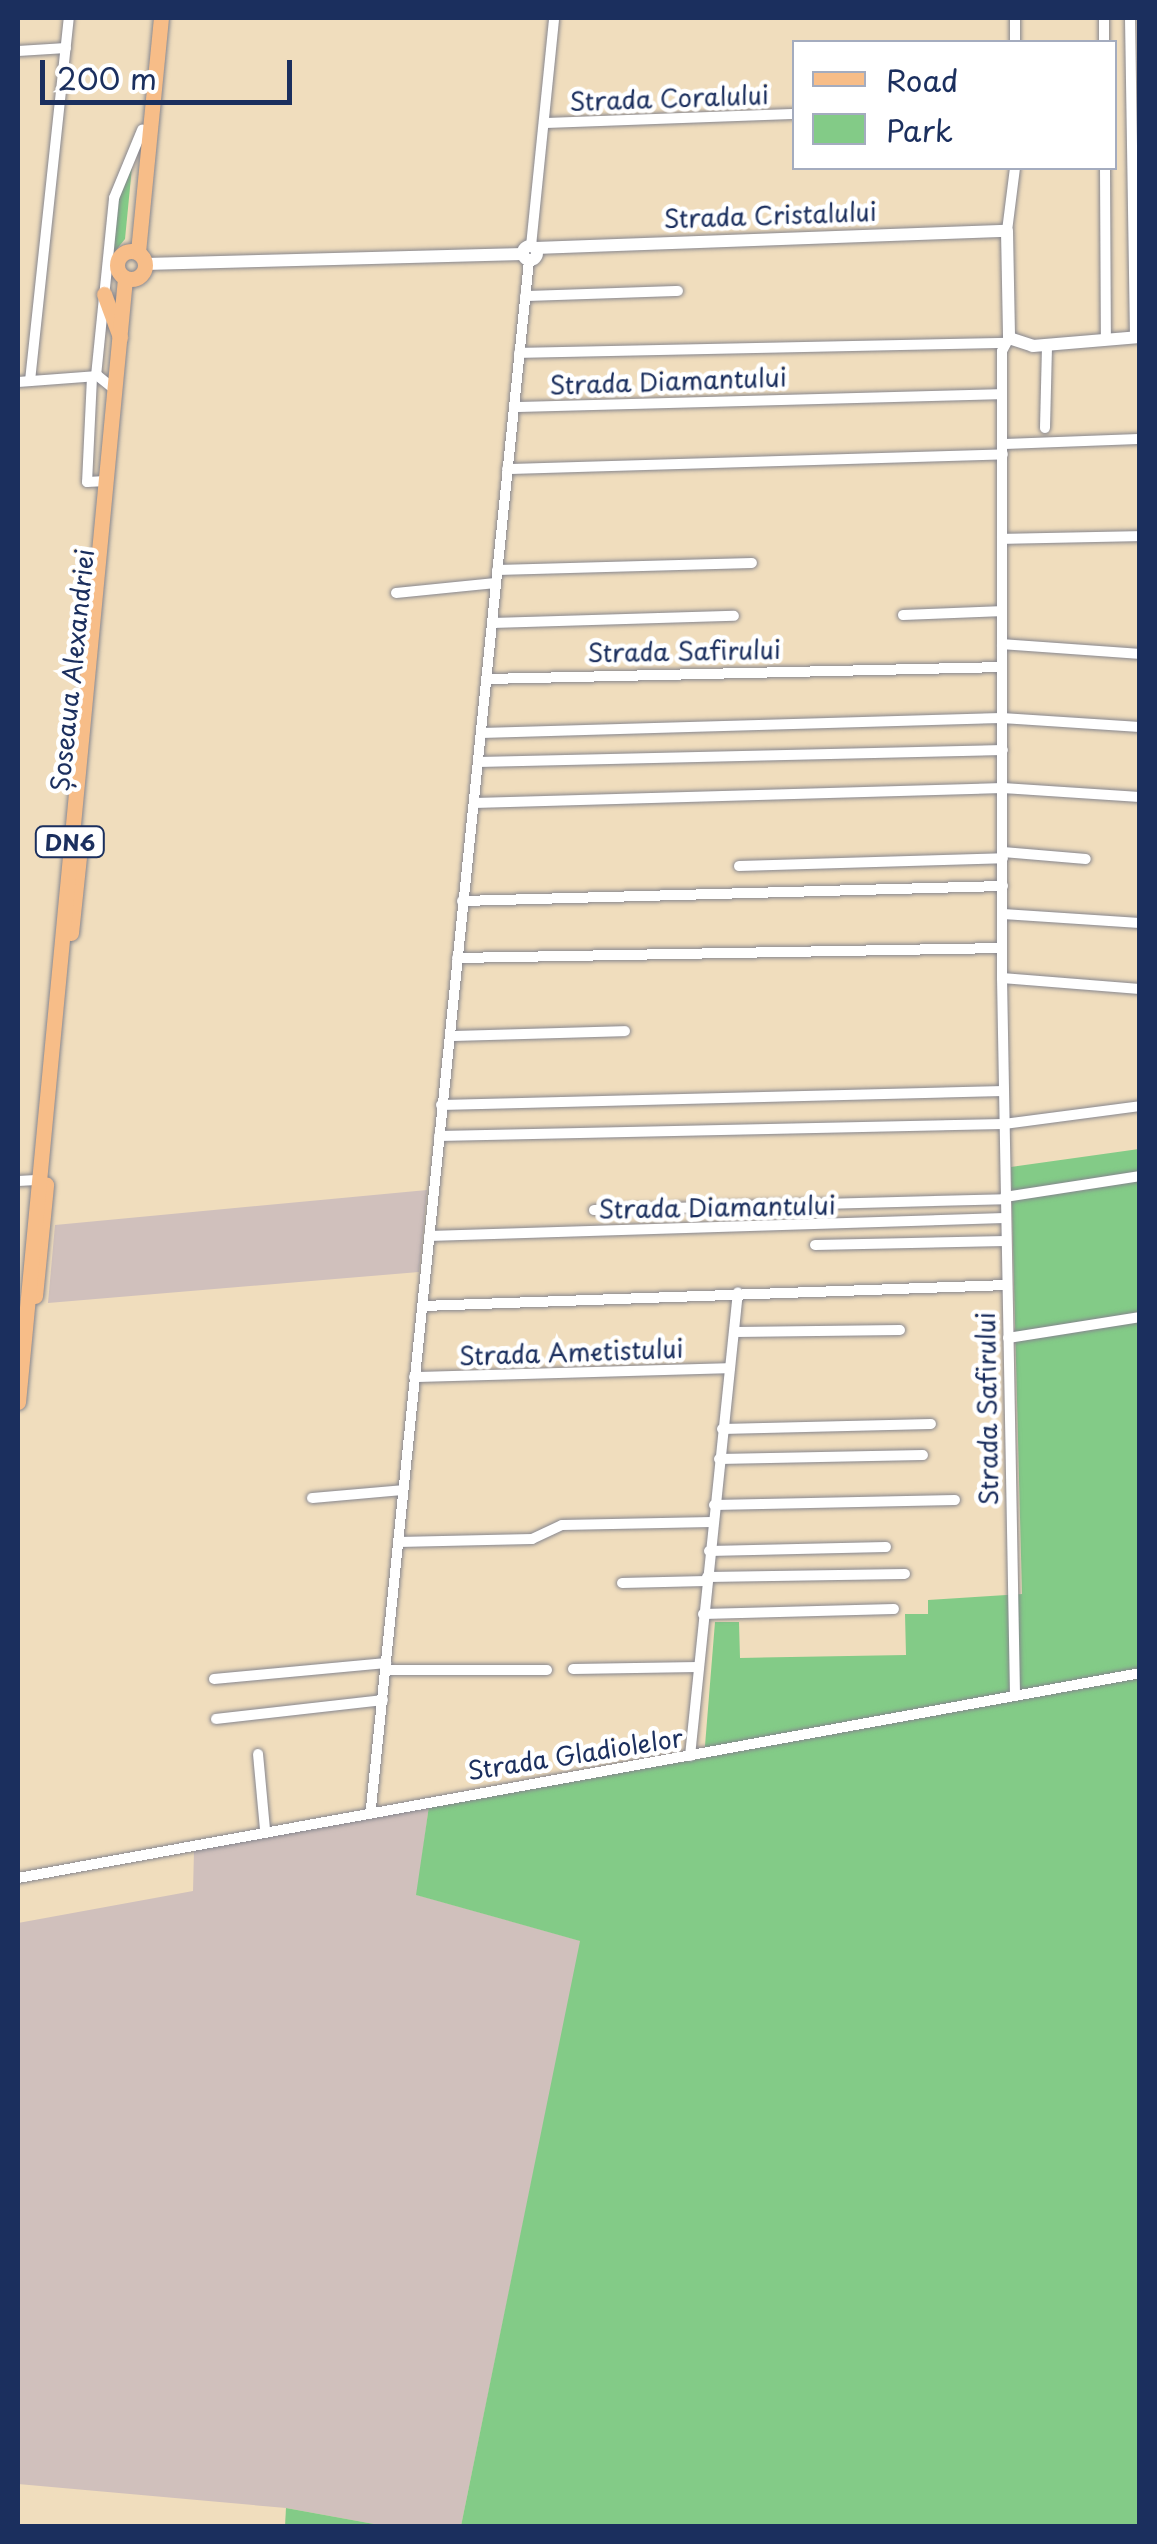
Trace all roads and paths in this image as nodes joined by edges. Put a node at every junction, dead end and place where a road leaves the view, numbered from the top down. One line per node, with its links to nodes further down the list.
1 (70, 18): 6 (street)
2 (153, 18): 10 (main road, DN6)
3 (161, 18): 15 (main road, DN6)
4 (554, 18): 9 (street, Strada Diamantului)
5 (1130, 18): 20 (street)
6 (66, 48): 7 (street); 27 (street)
7 (18, 51)
8 (792, 114): 9 (street, Strada Coralului)
9 (544, 123): 14 (street, Strada Diamantului)
10 (142, 130): 15 (main road, DN6); 18 (street)
11 (1015, 170): 13 (street, Strada Safirului)
12 (1104, 170): 23 (street)
13 (1006, 234): 14 (street, Strada Cristalului); 22 (street, Strada Safirului)
14 (531, 253): 15 (street, Strada Cristalului); 19 (street, Strada Diamantului)
15 (137, 256): 16 (main road); 16 (main road, DN6)
16 (130, 278): 21 (main road, Șoseaua Alexandriei / DN6); 92 (main road, Șoseaua Alexandriei / DN6)
17 (678, 292): 19 (street)
18 (104, 294): 21 (main road); 26 (street)
19 (525, 296): 25 (street, Strada Diamantului)
20 (1137, 337): 23 (street)
21 (120, 338): 28 (main road, Șoseaua Alexandriei / DN6)
22 (1007, 340): 24 (street); 25 (street); 29 (street, Strada Safirului)
23 (1106, 340): 24 (street)
24 (1046, 345): 31 (street)
25 (520, 353): 30 (street, Strada Diamantului)
26 (95, 377): 27 (street); 28 (street); 35 (street)
27 (24, 381)
28 (115, 390): 35 (main road, Șoseaua Alexandriei / DN6)
29 (1002, 394): 30 (street, Strada Diamantului); 33 (street, Strada Safirului)
30 (514, 407): 34 (street, Strada Diamantului)
31 (1046, 428)
32 (1140, 439): 33 (street)
33 (1003, 449): 34 (street); 37 (street, Strada Safirului)
34 (508, 469): 39 (street, Strada Diamantului)
35 (106, 482): 77 (main road, Șoseaua Alexandriei / DN6)
36 (1140, 536): 37 (street)
37 (1002, 539): 42 (street, Strada Safirului)
38 (752, 562): 39 (street)
39 (497, 570): 40 (street, Strada Diamantului)
40 (496, 583): 41 (street); 45 (street, Strada Diamantului)
41 (396, 593)
42 (1002, 611): 43 (street); 46 (street, Strada Safirului)
43 (903, 615)
44 (734, 616): 45 (street)
45 (492, 623): 49 (street, Strada Diamantului)
46 (1002, 644): 47 (street); 48 (street, Strada Safirului)
47 (1140, 654)
48 (1002, 667): 49 (street, Strada Safirului); 50 (street, Strada Safirului)
49 (487, 678): 52 (street, Strada Diamantului)
50 (1002, 718): 51 (street); 52 (street); 53 (street, Strada Safirului)
51 (1140, 727)
52 (481, 733): 54 (street, Strada Diamantului)
53 (1002, 750): 54 (street); 55 (street, Strada Safirului)
54 (478, 762): 57 (street, Strada Diamantului)
55 (1003, 788): 56 (street); 57 (street); 58 (street, Strada Safirului)
56 (1140, 797)
57 (474, 803): 62 (street, Strada Diamantului)
58 (1003, 855): 59 (street); 60 (street); 61 (street, Strada Safirului)
59 (1086, 858)
60 (739, 866)
61 (1003, 886): 62 (street); 63 (street, Strada Safirului)
62 (462, 901): 66 (street, Strada Diamantului)
63 (1003, 914): 64 (street); 65 (street, Strada Safirului)
64 (1140, 923)
65 (1002, 948): 66 (street); 67 (street, Strada Safirului)
66 (457, 958): 70 (street, Strada Diamantului)
67 (1002, 978): 68 (street); 71 (street, Strada Safirului)
68 (1140, 989)
69 (625, 1031): 70 (street)
70 (450, 1036): 72 (street, Strada Diamantului)
71 (1004, 1092): 72 (street); 74 (street, Strada Safirului)
72 (442, 1105): 75 (street, Strada Diamantului)
73 (1140, 1106): 74 (street)
74 (1004, 1124): 75 (street); 79 (street, Strada Safirului)
75 (439, 1136): 82 (street, Strada Diamantului)
76 (1140, 1176): 79 (street)
77 (36, 1180): 78 (street); 92 (main road, Șoseaua Alexandriei / DN6)
78 (18, 1181)
79 (1005, 1198): 80 (street); 81 (street, Strada Safirului)
80 (594, 1210)
81 (1005, 1218): 82 (street, Strada Diamantului); 83 (street, Strada Safirului)
82 (430, 1236): 87 (street, Strada Diamantului)
83 (1006, 1242): 84 (street); 85 (street, Strada Safirului)
84 (814, 1245)
85 (1007, 1285): 86 (street); 91 (street, Strada Safirului)
86 (738, 1292): 87 (street); 90 (street)
87 (423, 1306): 94 (street, Strada Diamantului)
88 (1140, 1318): 91 (street)
89 (900, 1330): 90 (street)
90 (735, 1332): 93 (street)
91 (1008, 1338): 119 (street, Strada Safirului)
92 (22, 1364): 95 (main road, Șoseaua Alexandriei / DN6)
93 (730, 1368): 94 (street, Strada Ametistului); 97 (street)
94 (414, 1377): 100 (street, Strada Diamantului)
95 (18, 1402)
96 (932, 1424): 97 (street)
97 (722, 1429): 99 (street)
98 (923, 1455): 99 (street)
99 (719, 1459): 103 (street)
100 (403, 1490): 101 (street); 105 (street, Strada Diamantului)
101 (312, 1498)
102 (955, 1500): 103 (street)
103 (714, 1505): 104 (street)
104 (712, 1522): 105 (street); 107 (street)
105 (398, 1542): 113 (street, Strada Diamantului)
106 (886, 1547): 107 (street)
107 (709, 1551): 109 (street)
108 (905, 1574): 109 (street)
109 (706, 1579): 110 (street); 112 (street)
110 (622, 1583)
111 (894, 1609): 112 (street)
112 (703, 1614): 114 (street)
113 (386, 1666): 116 (street); 118 (street); 120 (street, Strada Diamantului)
114 (698, 1667): 115 (street); 123 (street)
115 (573, 1669)
116 (548, 1670)
117 (1140, 1673): 119 (street, Strada Gladiolelor)
118 (214, 1679)
119 (1015, 1693): 123 (street, Strada Gladiolelor)
120 (382, 1700): 121 (street); 124 (street, Strada Diamantului)
121 (216, 1719)
122 (258, 1754): 125 (street)
123 (690, 1756): 124 (street, Strada Gladiolelor)
124 (372, 1808): 125 (street, Strada Gladiolelor)
125 (265, 1828): 126 (street, Strada Gladiolelor)
126 (18, 1878)

